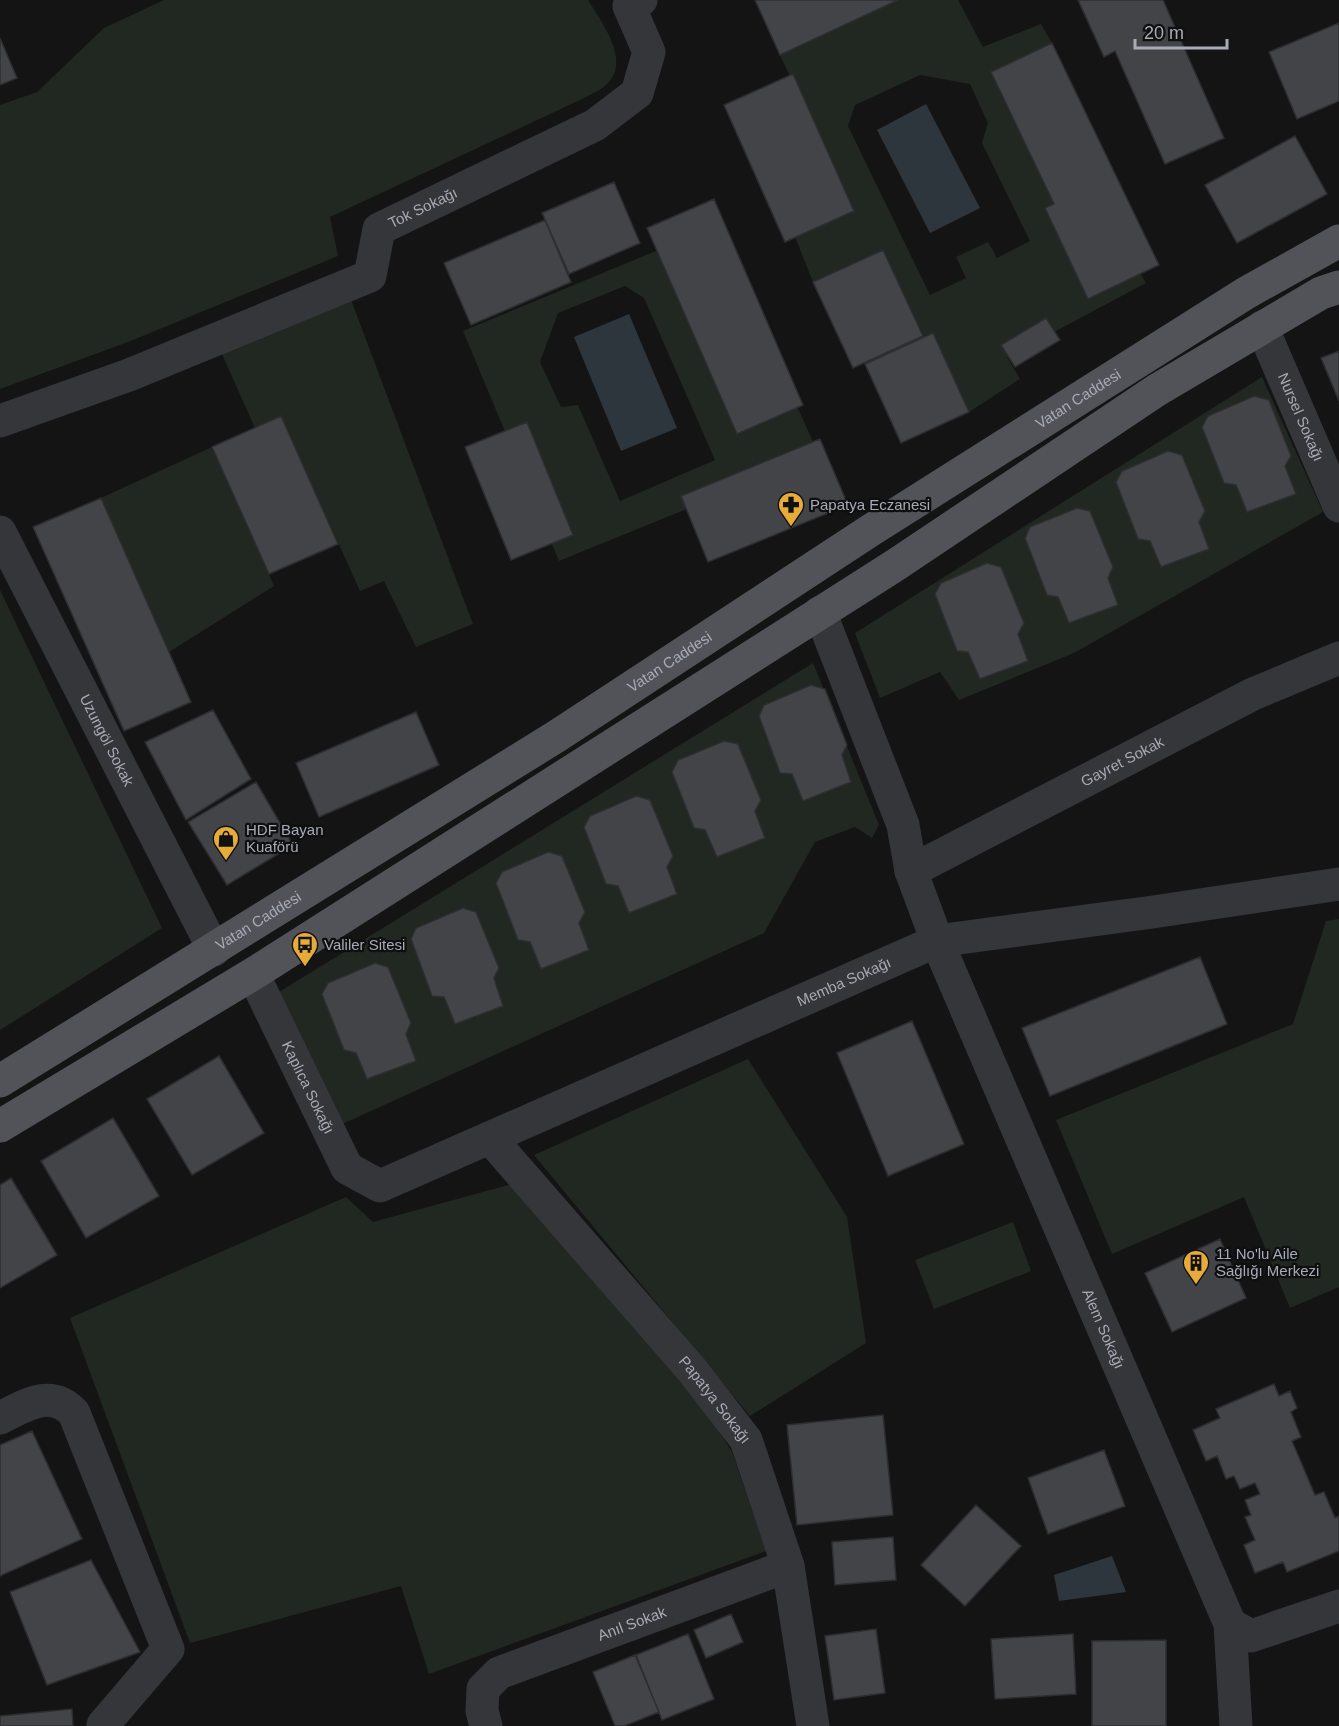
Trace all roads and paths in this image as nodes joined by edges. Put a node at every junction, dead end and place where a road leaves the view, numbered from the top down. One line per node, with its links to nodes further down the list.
1 (628, 2): 5 (street, Tok Sokağı)
2 (1339, 241): 13 (main road, Vatan Caddesi)
3 (1339, 287): 4 (main road)
4 (1262, 327): 6 (street, Nursel Sokağı); 8 (main road)
5 (0, 421)
6 (1339, 506)
7 (4, 546): 13 (street, Uzungöl Sokak)
8 (820, 612): 10 (street, Alem Sokağı); 14 (main road)
9 (1339, 658): 10 (street, Gayret Sokak)
10 (911, 872): 12 (street, Alem Sokağı)
11 (1339, 884): 12 (street, Memba Sokağı)
12 (937, 940): 17 (street, Memba Sokağı); 22 (street, Alem Sokağı)
13 (214, 950): 15 (main road, Vatan Caddesi)
14 (253, 974): 16 (main road); 18 (street, Kaplıca Sokağı)
15 (0, 1081)
16 (0, 1126)
17 (490, 1138): 18 (street, Memba Sokağı); 20 (street, Papatya Sokağı)
18 (380, 1186)
19 (0, 1418): 23 (street)
20 (788, 1566): 24 (street, Anıl Sokak); 25 (street, Papatya Sokağı)
21 (1339, 1606): 22 (street)
22 (1230, 1624): 26 (street, Alem Sokağı)
23 (104, 1725)
24 (486, 1726)
25 (813, 1726)
26 (1236, 1726)

